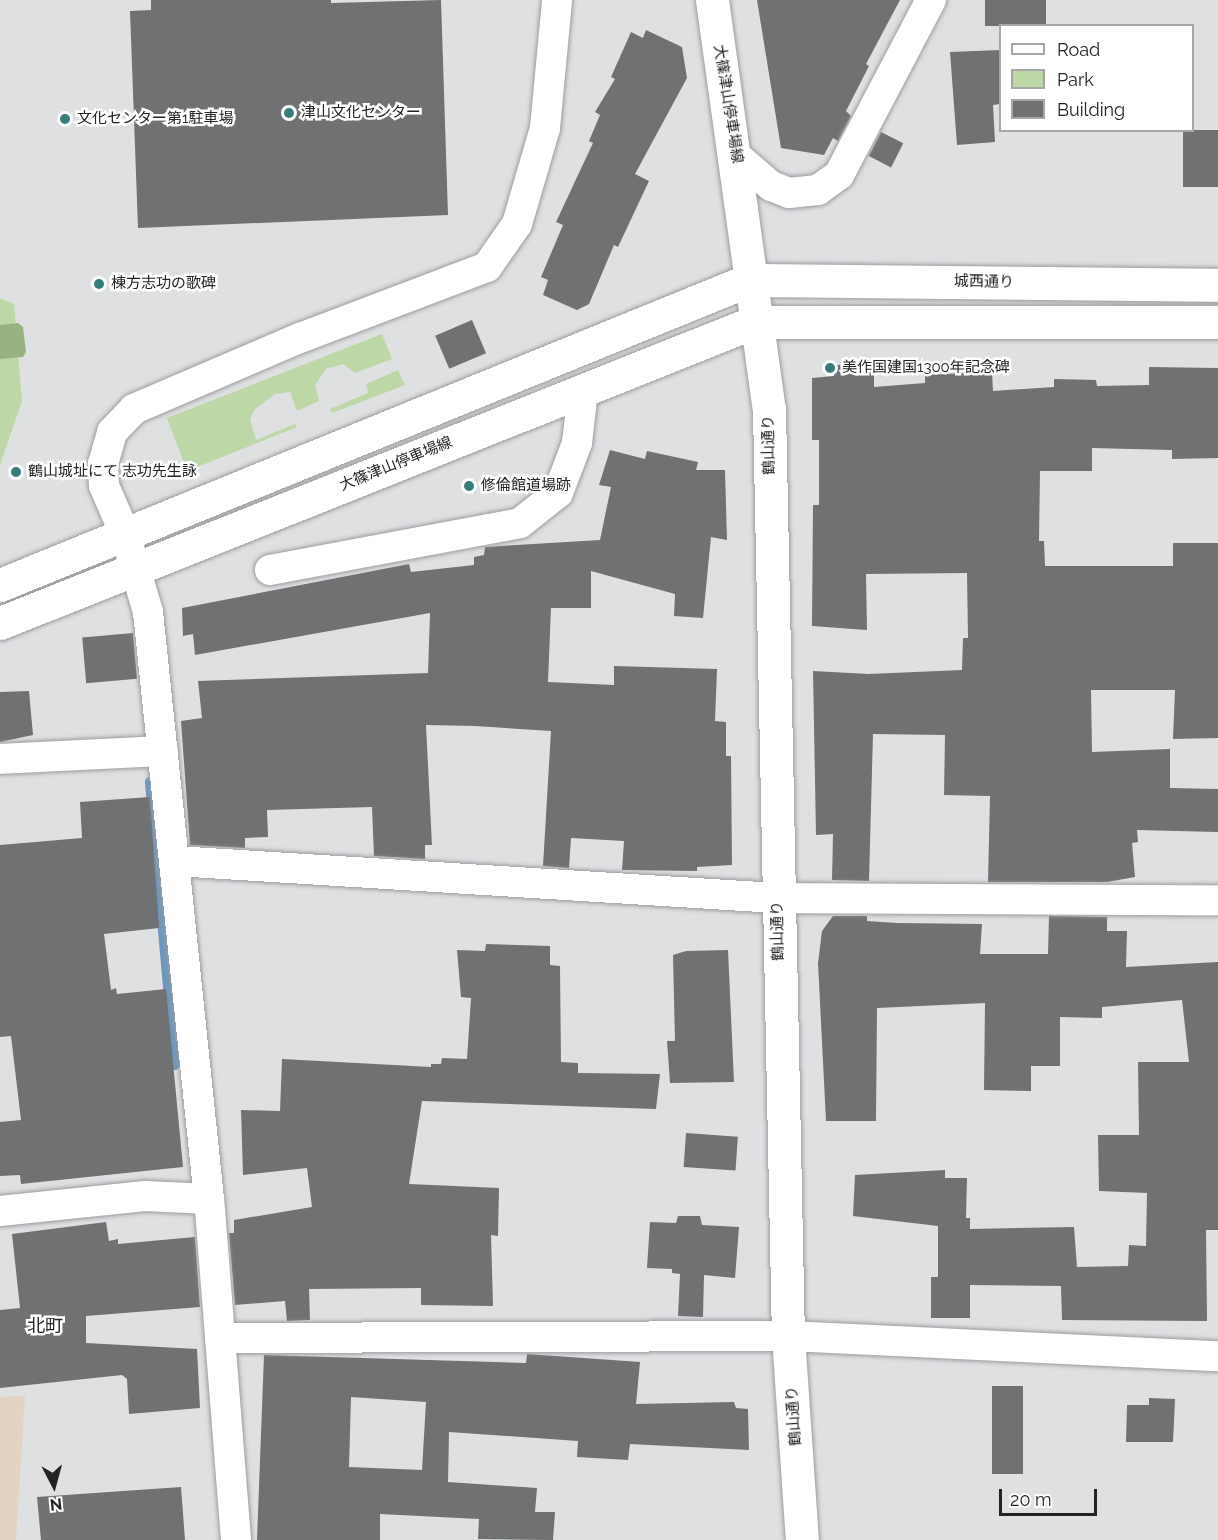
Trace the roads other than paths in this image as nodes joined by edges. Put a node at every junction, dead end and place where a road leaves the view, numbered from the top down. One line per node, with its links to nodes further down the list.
1 (557, 0): 10 (street)
2 (712, 0): 4 (street, 大篠津山停車場線)
3 (931, 0): 4 (street)
4 (736, 156): 5 (street, 大篠津山停車場線)
5 (750, 280): 6 (street, 城西通り); 7 (street, 大篠津山停車場線); 10 (street)
6 (1218, 285)
7 (754, 322): 8 (street); 9 (street, 大篠津山停車場線); 18 (street, 鶴山通り)
8 (1218, 322)
9 (583, 390): 11 (street, 大篠津山停車場線); 12 (street)
10 (125, 534): 11 (street); 13 (street)
11 (135, 567): 14 (street, 大篠津山停車場線); 15 (street)
12 (270, 570)
13 (0, 585)
14 (0, 623)
15 (163, 751): 16 (street); 17 (street)
16 (0, 759)
17 (175, 861): 18 (street); 20 (street)
18 (777, 898): 19 (street); 22 (street, 鶴山通り)
19 (1218, 900)
20 (209, 1199): 21 (street); 23 (street)
21 (0, 1211)
22 (788, 1336): 23 (street); 24 (street); 26 (street, 鶴山通り)
23 (220, 1338): 25 (street)
24 (1218, 1356)
25 (236, 1540)
26 (802, 1540)

